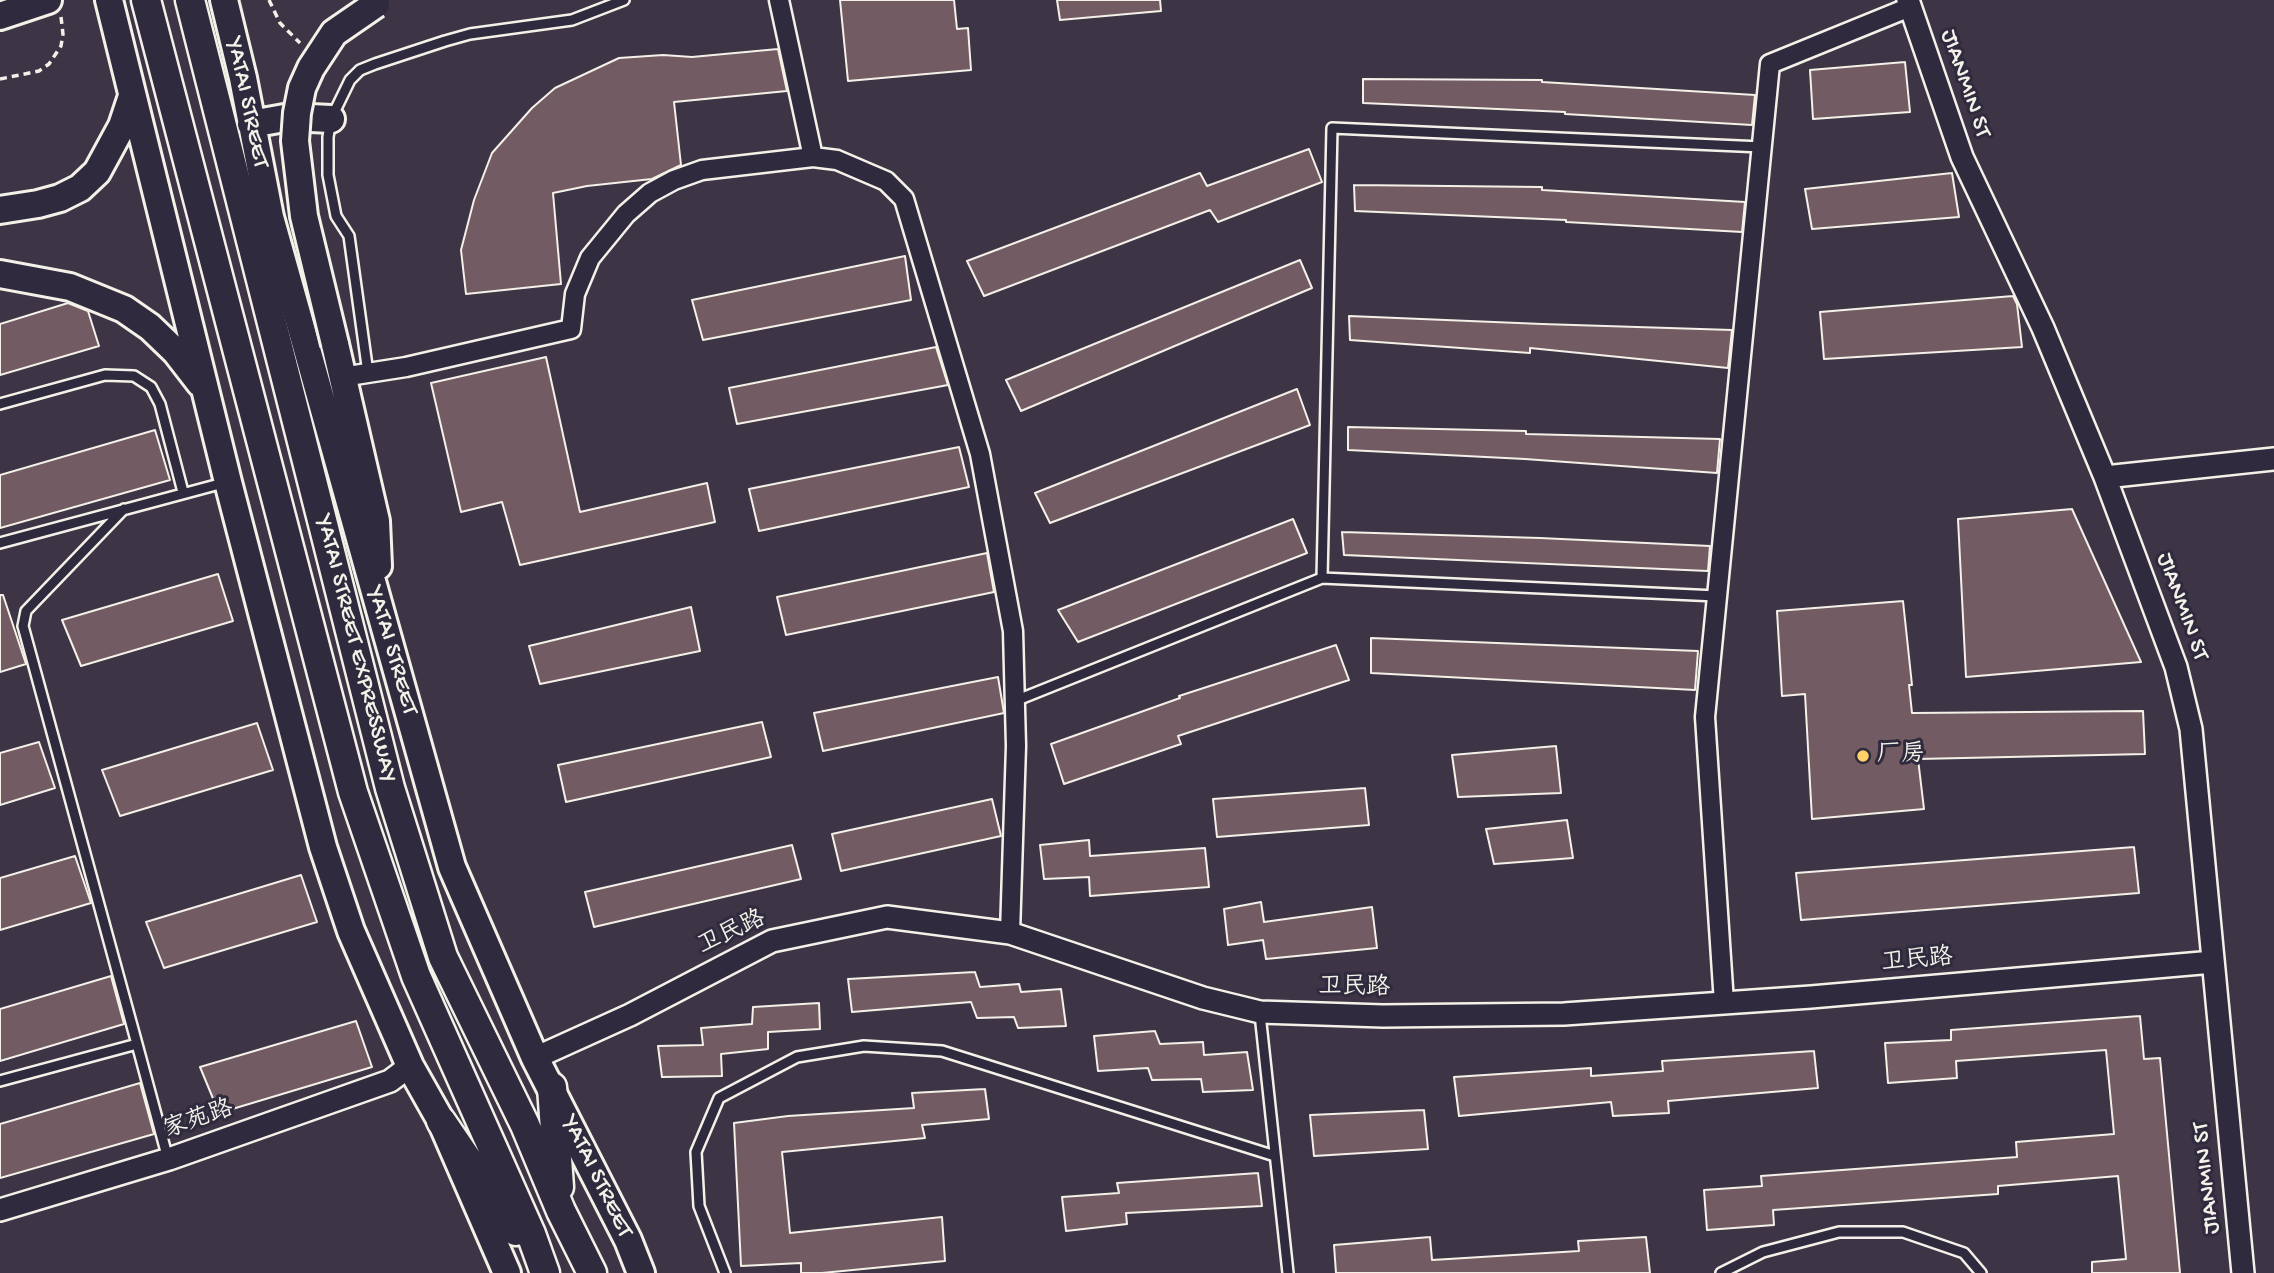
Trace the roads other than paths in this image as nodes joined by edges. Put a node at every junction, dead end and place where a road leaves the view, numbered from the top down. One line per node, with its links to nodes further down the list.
1 (108, 0): 11 (main road)
2 (146, 0): 46 (highway, YATAI STREET EXPRESSWAY)
3 (190, 0): 44 (highway, YATAI STREET EXPRESSWAY)
4 (224, 0): 13 (main road, YATAI STREET)
5 (624, 0): 12 (lane)
6 (779, 0): 15 (street)
7 (380, 2): 18 (main road, bridge)
8 (1909, 3): 14 (street); 22 (street, JIANMIN ST)
9 (54, 6): 10 (main road)
10 (0, 16)
11 (132, 96): 16 (main road); 19 (main road)
12 (331, 119): 13 (main road); 18 (lane)
13 (251, 124): 29 (main road, YATAI STREET)
14 (1762, 147): 27 (lane); 28 (street)
15 (813, 157): 18 (street); 30 (street)
16 (1, 210)
17 (0, 274): 19 (main road)
18 (355, 375): 29 (main road)
19 (206, 393): 23 (main road)
20 (0, 404): 24 (lane)
21 (2274, 459): 22 (street)
22 (2105, 477): 32 (street, JIANMIN ST)
23 (228, 482): 24 (lane); 37 (main road)
24 (183, 492): 25 (lane)
25 (124, 509): 26 (lane); 35 (lane)
26 (0, 543)
27 (1322, 578): 28 (lane); 30 (lane)
28 (1717, 596): 33 (street)
29 (380, 613): 36 (main road, YATAI STREET)
30 (1015, 701): 31 (street)
31 (1010, 933): 34 (street, 卫民路); 36 (street, 卫民路)
32 (2213, 962): 33 (street, 卫民路); 53 (street, JIANMIN ST)
33 (1724, 1003): 34 (street, 卫民路)
34 (1259, 1012): 41 (lane)
35 (137, 1044): 38 (lane); 42 (lane)
36 (535, 1058): 39 (main road, YATAI STREET)
37 (410, 1066): 40 (main road); 42 (street, 家苑路)
38 (0, 1081)
39 (552, 1087): 44 (highway); 48 (main road, YATAI STREET)
40 (441, 1121): 45 (main road); 46 (highway)
41 (1275, 1156): 49 (lane); 50 (lane)
42 (169, 1159): 43 (street, 家苑路)
43 (0, 1210)
44 (561, 1211): 47 (highway, YATAI STREET EXPRESSWAY)
45 (507, 1273)
46 (545, 1273)
47 (592, 1273)
48 (641, 1273)
49 (724, 1273)
50 (1288, 1273)
51 (1721, 1273): 52 (lane)
52 (1981, 1273)
53 (2243, 1273)

